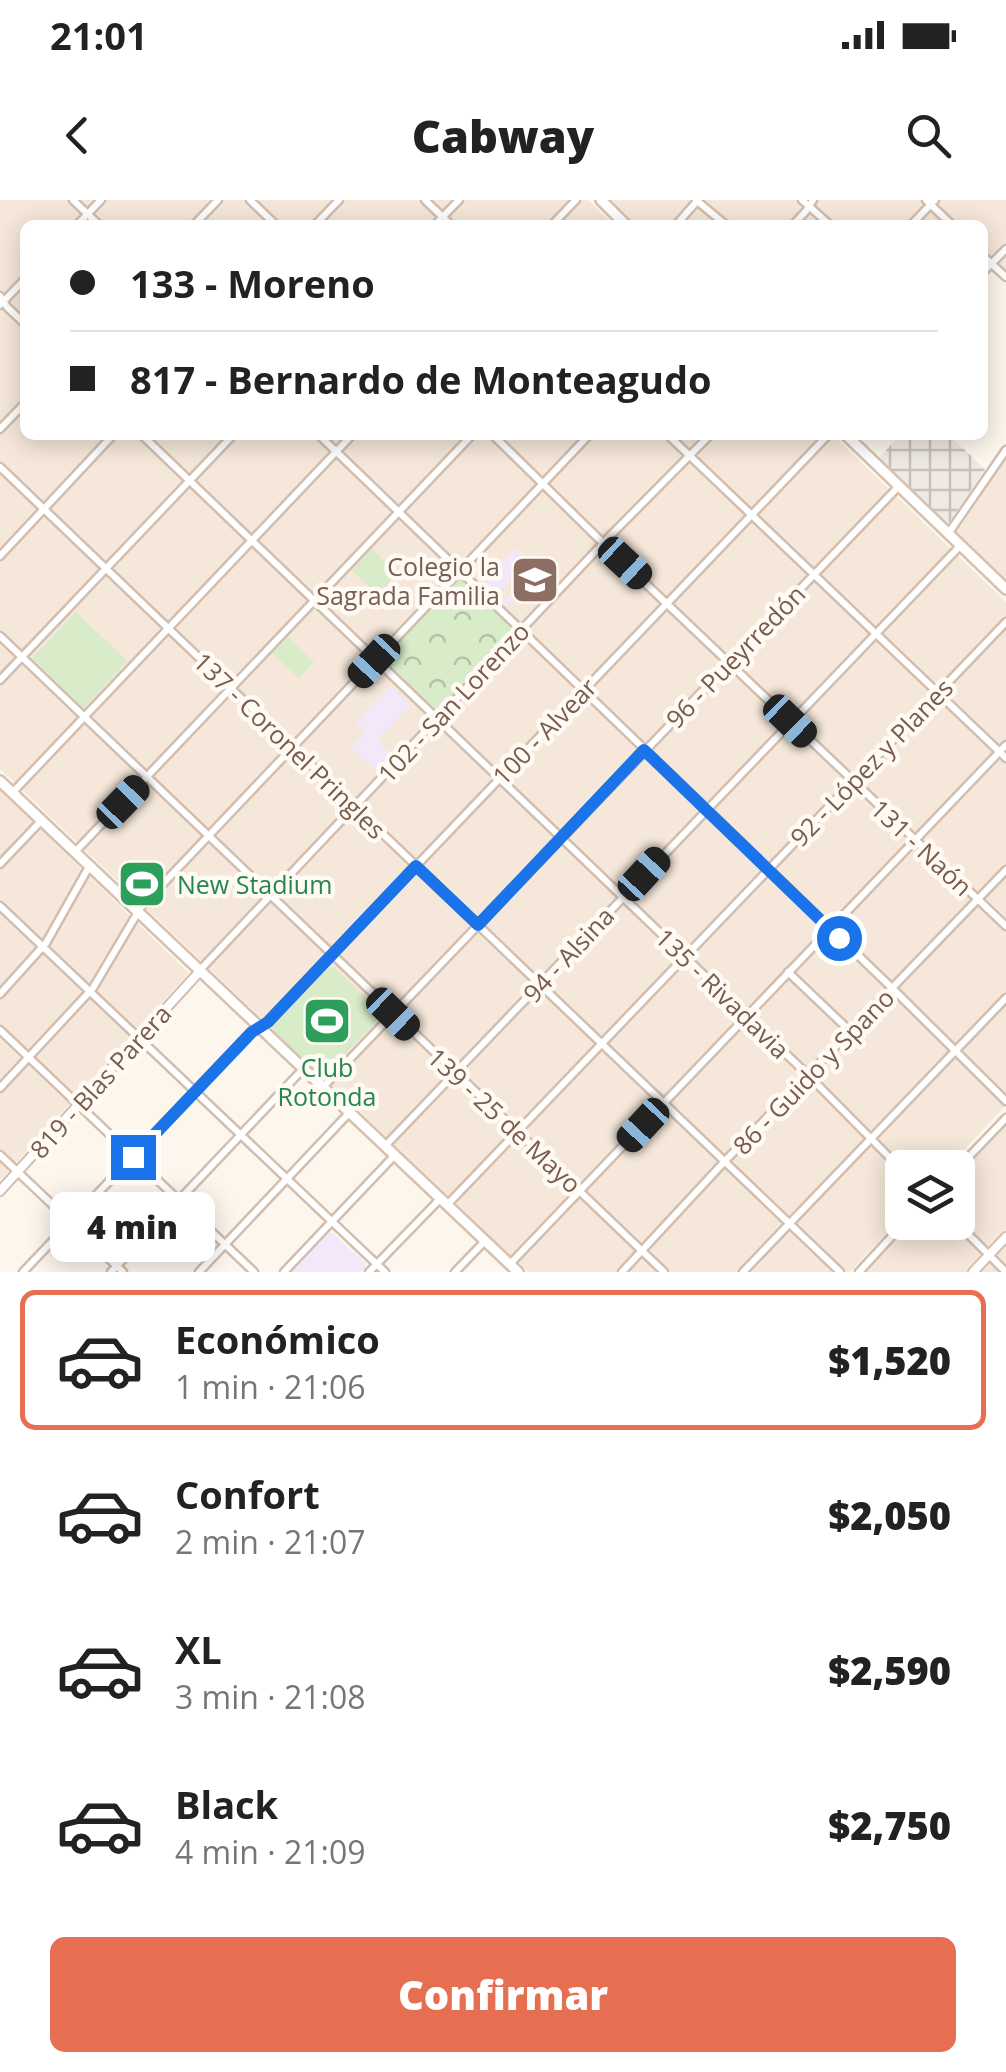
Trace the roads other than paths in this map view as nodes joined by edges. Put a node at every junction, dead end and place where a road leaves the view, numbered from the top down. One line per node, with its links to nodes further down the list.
1 (73, 200): 12 (street)
2 (100, 200): 12 (street)
3 (218, 200): 16 (street)
4 (250, 200): 17 (street)
5 (339, 200): 18 (street)
6 (424, 200): 13 (street)
7 (458, 200): 13 (street)
8 (576, 200): 21 (street)
9 (600, 200): 22 (main road)
10 (697, 200): 23 (street); 24 (street)
11 (930, 201): 25 (street)
12 (88, 214): 14 (street); 15 (street)
13 (442, 217): 19 (street); 20 (street)
14 (82, 220)
15 (94, 220)
16 (199, 220)
17 (271, 220)
18 (320, 220)
19 (439, 220)
20 (445, 220)
21 (557, 220)
22 (621, 220)
23 (680, 220)
24 (720, 220)
25 (947, 220)
26 (1006, 249): 28 (street)
27 (988, 260): 28 (street)
28 (992, 264): 29 (street); 30 (street)
29 (988, 268)
30 (1006, 277)
31 (20, 284): 32 (street)
32 (1, 301): 33 (street)
33 (20, 319)
34 (20, 409): 35 (street)
35 (0, 429)
36 (108, 440): 57 (street)
37 (147, 440): 54 (street, 135 - Rivadavia)
38 (228, 440): 54 (street)
39 (324, 440): 49 (street)
40 (347, 440): 49 (street)
41 (467, 440): 58 (street)
42 (498, 440): 55 (street, 131 - Naón)
43 (584, 440): 55 (street)
44 (673, 440): 50 (street)
45 (705, 440): 50 (street, 102 - San Lorenzo)
46 (823, 440): 59 (street, 100 - Alvear)
47 (851, 440): 56 (main road)
48 (1006, 450): 51 (street)
49 (336, 452): 58 (street); 61 (street)
50 (689, 456): 59 (street); 62 (street, 102 - San Lorenzo)
51 (998, 462): 53 (street); 60 (street)
52 (0, 467): 57 (street, 137 - Coronel Pringles)
53 (1006, 470)
54 (189, 480): 61 (street, 135 - Rivadavia); 65 (street)
55 (543, 484): 62 (street, 131 - Naón); 66 (street)
56 (898, 486): 60 (main road); 67 (street, 96 - Pueyrredón)
57 (44, 508): 64 (street); 65 (street, 137 - Coronel Pringles)
58 (398, 511): 66 (street); 69 (street)
59 (751, 514): 67 (street); 70 (street, 100 - Alvear)
60 (948, 534): 63 (main road)
61 (252, 540): 69 (street, 135 - Rivadavia); 72 (street)
62 (604, 544): 70 (street, 131 - Naón); 73 (street, 102 - San Lorenzo)
63 (960, 546): 68 (main road); 74 (street, 94 - Alsina)
64 (0, 556)
65 (106, 569): 72 (street, 137 - Coronel Pringles); 76 (street)
66 (460, 571): 73 (street); 77 (street)
67 (814, 574): 74 (street); 78 (street, 96 - Pueyrredón)
68 (1006, 589)
69 (312, 600): 77 (street, 135 - Rivadavia); 80 (street)
70 (667, 603): 78 (street, 131 - Naón); 81 (street, 100 - Alvear)
71 (1006, 622): 82 (street, 92 - López y Planes)
72 (168, 628): 80 (street, 137 - Coronel Pringles); 83 (street)
73 (520, 631): 81 (street); 84 (street, 102 - San Lorenzo)
74 (876, 634): 82 (street); 85 (street, 94 - Alsina)
75 (0, 636): 76 (street, 139 - 25 de Mayo)
76 (22, 657): 79 (street); 83 (street, 139 - 25 de Mayo)
77 (374, 661): 84 (street, 135 - Rivadavia); 86 (street)
78 (730, 662): 85 (street, 131 - Naón); 87 (street, 96 - Pueyrredón)
79 (0, 680)
80 (230, 689): 86 (street, 137 - Coronel Pringles); 89 (street)
81 (582, 691): 87 (street); 90 (street, 100 - Alvear)
82 (939, 693): 88 (street); 92 (street, 92 - López y Planes)
83 (85, 717): 89 (street, 139 - 25 de Mayo); 93 (street)
84 (437, 720): 90 (street, 135 - Rivadavia); 94 (street, 102 - San Lorenzo)
85 (790, 721): 92 (street, 131 - Naón); 95 (street, 94 - Alsina)
86 (291, 748): 94 (street, 137 - Coronel Pringles); 97 (street)
87 (644, 750): 95 (street); 98 (street, 96 - Pueyrredón)
88 (1004, 752): 99 (street)
89 (147, 777): 97 (street, 139 - 25 de Mayo); 100 (street)
90 (499, 778): 98 (street, 135 - Rivadavia); 103 (street, 100 - Alvear)
91 (0, 781): 93 (main road)
92 (852, 781): 99 (street, 131 - Naón); 104 (street, 92 - López y Planes)
93 (12, 792): 96 (main road)
94 (353, 807): 103 (street, 137 - Coronel Pringles); 106 (street, 102 - San Lorenzo)
95 (706, 808): 104 (street); 107 (street, 94 - Alsina)
96 (42, 821): 100 (main road); 101 (street)
97 (209, 836): 106 (street, 139 - 25 de Mayo); 110 (street)
98 (561, 838): 107 (street, 135 - Rivadavia); 111 (street, 96 - Pueyrredón)
99 (915, 840): 108 (street, 131 - Naón); 113 (street)
100 (75, 852): 102 (main road)
101 (0, 864)
102 (90, 865): 110 (main road); 114 (street)
103 (416, 866): 111 (street, 137 - Coronel Pringles); 115 (street, 100 - Alvear)
104 (767, 869): 113 (street); 116 (street, 92 - López y Planes)
105 (1006, 870): 108 (street, 86 - Guido y Spano)
106 (270, 895): 115 (street, 139 - 25 de Mayo); 117 (street, 102 - San Lorenzo)
107 (622, 896): 116 (street, 135 - Rivadavia); 119 (street, 94 - Alsina)
108 (978, 899): 112 (street, 131 - Naón); 120 (street, 86 - Guido y Spano)
109 (0, 906): 114 (street)
110 (138, 911): 117 (main road); 121 (street)
111 (478, 925): 119 (street, 137 - Coronel Pringles); 124 (street, 96 - Pueyrredón)
112 (1006, 926)
113 (829, 928): 118 (street); 120 (street)
114 (44, 947): 121 (street); 122 (street)
115 (332, 954): 124 (street, 139 - 25 de Mayo); 126 (street, 100 - Alvear)
116 (685, 957): 125 (street, 135 - Rivadavia); 130 (street, 92 - López y Planes)
117 (200, 971): 126 (main road); 129 (street, 819 - Blas Parera)
118 (788, 972): 125 (street); 128 (street)
119 (539, 985): 130 (street, 137 - Coronel Pringles); 134 (street, 94 - Alsina)
120 (893, 989): 128 (street, 86 - Guido y Spano); 131 (street)
121 (90, 991): 129 (street); 132 (street)
122 (0, 994)
123 (1006, 998): 131 (street)
124 (393, 1014): 134 (street, 139 - 25 de Mayo); 137 (street, 96 - Pueyrredón)
125 (746, 1015): 135 (street, 135 - Rivadavia); 140 (street)
126 (258, 1027): 133 (main road); 138 (street, 100 - Alvear)
127 (0, 1030): 132 (street)
128 (851, 1032): 135 (street, 86 - Guido y Spano)
129 (139, 1039): 138 (street); 141 (street, 819 - Blas Parera)
130 (601, 1044): 140 (street, 137 - Coronel Pringles); 144 (street, 92 - López y Planes)
131 (956, 1050): 139 (street); 146 (street)
132 (29, 1058): 136 (street); 141 (street)
133 (303, 1070): 137 (main road); 145 (street)
134 (455, 1072): 144 (street, 139 - 25 de Mayo); 147 (street, 94 - Alsina)
135 (808, 1075): 146 (street, 135 - Rivadavia); 153 (street, 86 - Guido y Spano)
136 (0, 1088)
137 (322, 1088): 142 (main road)
138 (196, 1091): 145 (street); 152 (street, 100 - Alvear)
139 (1006, 1102)
140 (664, 1103): 153 (street, 137 - Coronel Pringles); 157 (street)
141 (79, 1106): 152 (street); 154 (street, 819 - Blas Parera)
142 (349, 1114): 147 (main road); 155 (street)
143 (1006, 1118): 148 (street)
144 (517, 1132): 157 (street, 139 - 25 de Mayo); 159 (street, 92 - López y Planes)
145 (240, 1136): 155 (street); 158 (street)
146 (871, 1138): 149 (street, 135 - Rivadavia); 162 (street)
147 (384, 1146): 151 (main road)
148 (975, 1150)
149 (885, 1152)
150 (0, 1155): 154 (street)
151 (394, 1156): 159 (main road); 161 (street)
152 (133, 1157): 158 (street); 160 (street, 100 - Alvear)
153 (726, 1161): 162 (street, 137 - Coronel Pringles); 168 (street, 86 - Guido y Spano)
154 (18, 1172): 156 (street, 819 - Blas Parera); 160 (street)
155 (288, 1179): 161 (street); 167 (street)
156 (0, 1191)
157 (580, 1191): 168 (street, 139 - 25 de Mayo); 171 (street)
158 (179, 1200): 167 (street); 172 (street)
159 (444, 1202): 164 (main road); 170 (street, 92 - López y Planes)
160 (72, 1222): 172 (street); 173 (street, 100 - Alvear)
161 (332, 1222): 170 (street); 176 (street)
162 (789, 1222): 182 (street); 183 (street, 137 - Coronel Pringles)
163 (1006, 1238): 169 (street)
164 (484, 1240): 171 (main road); 179 (street)
165 (888, 1240): 184 (street)
166 (974, 1240): 169 (street)
167 (226, 1244): 174 (street); 175 (street)
168 (643, 1250): 180 (street, 86 - Guido y Spano); 181 (street, 139 - 25 de Mayo)
169 (989, 1255): 185 (street); 186 (street)
170 (377, 1264): 177 (street, 92 - López y Planes); 178 (street)
171 (514, 1268)
172 (117, 1270)
173 (24, 1272)
174 (199, 1272)
175 (254, 1272)
176 (284, 1272)
177 (369, 1272)
178 (385, 1272)
179 (455, 1272)
180 (622, 1272)
181 (664, 1272)
182 (743, 1272)
183 (840, 1272)
184 (859, 1272)
185 (973, 1272)
186 (1006, 1272)

